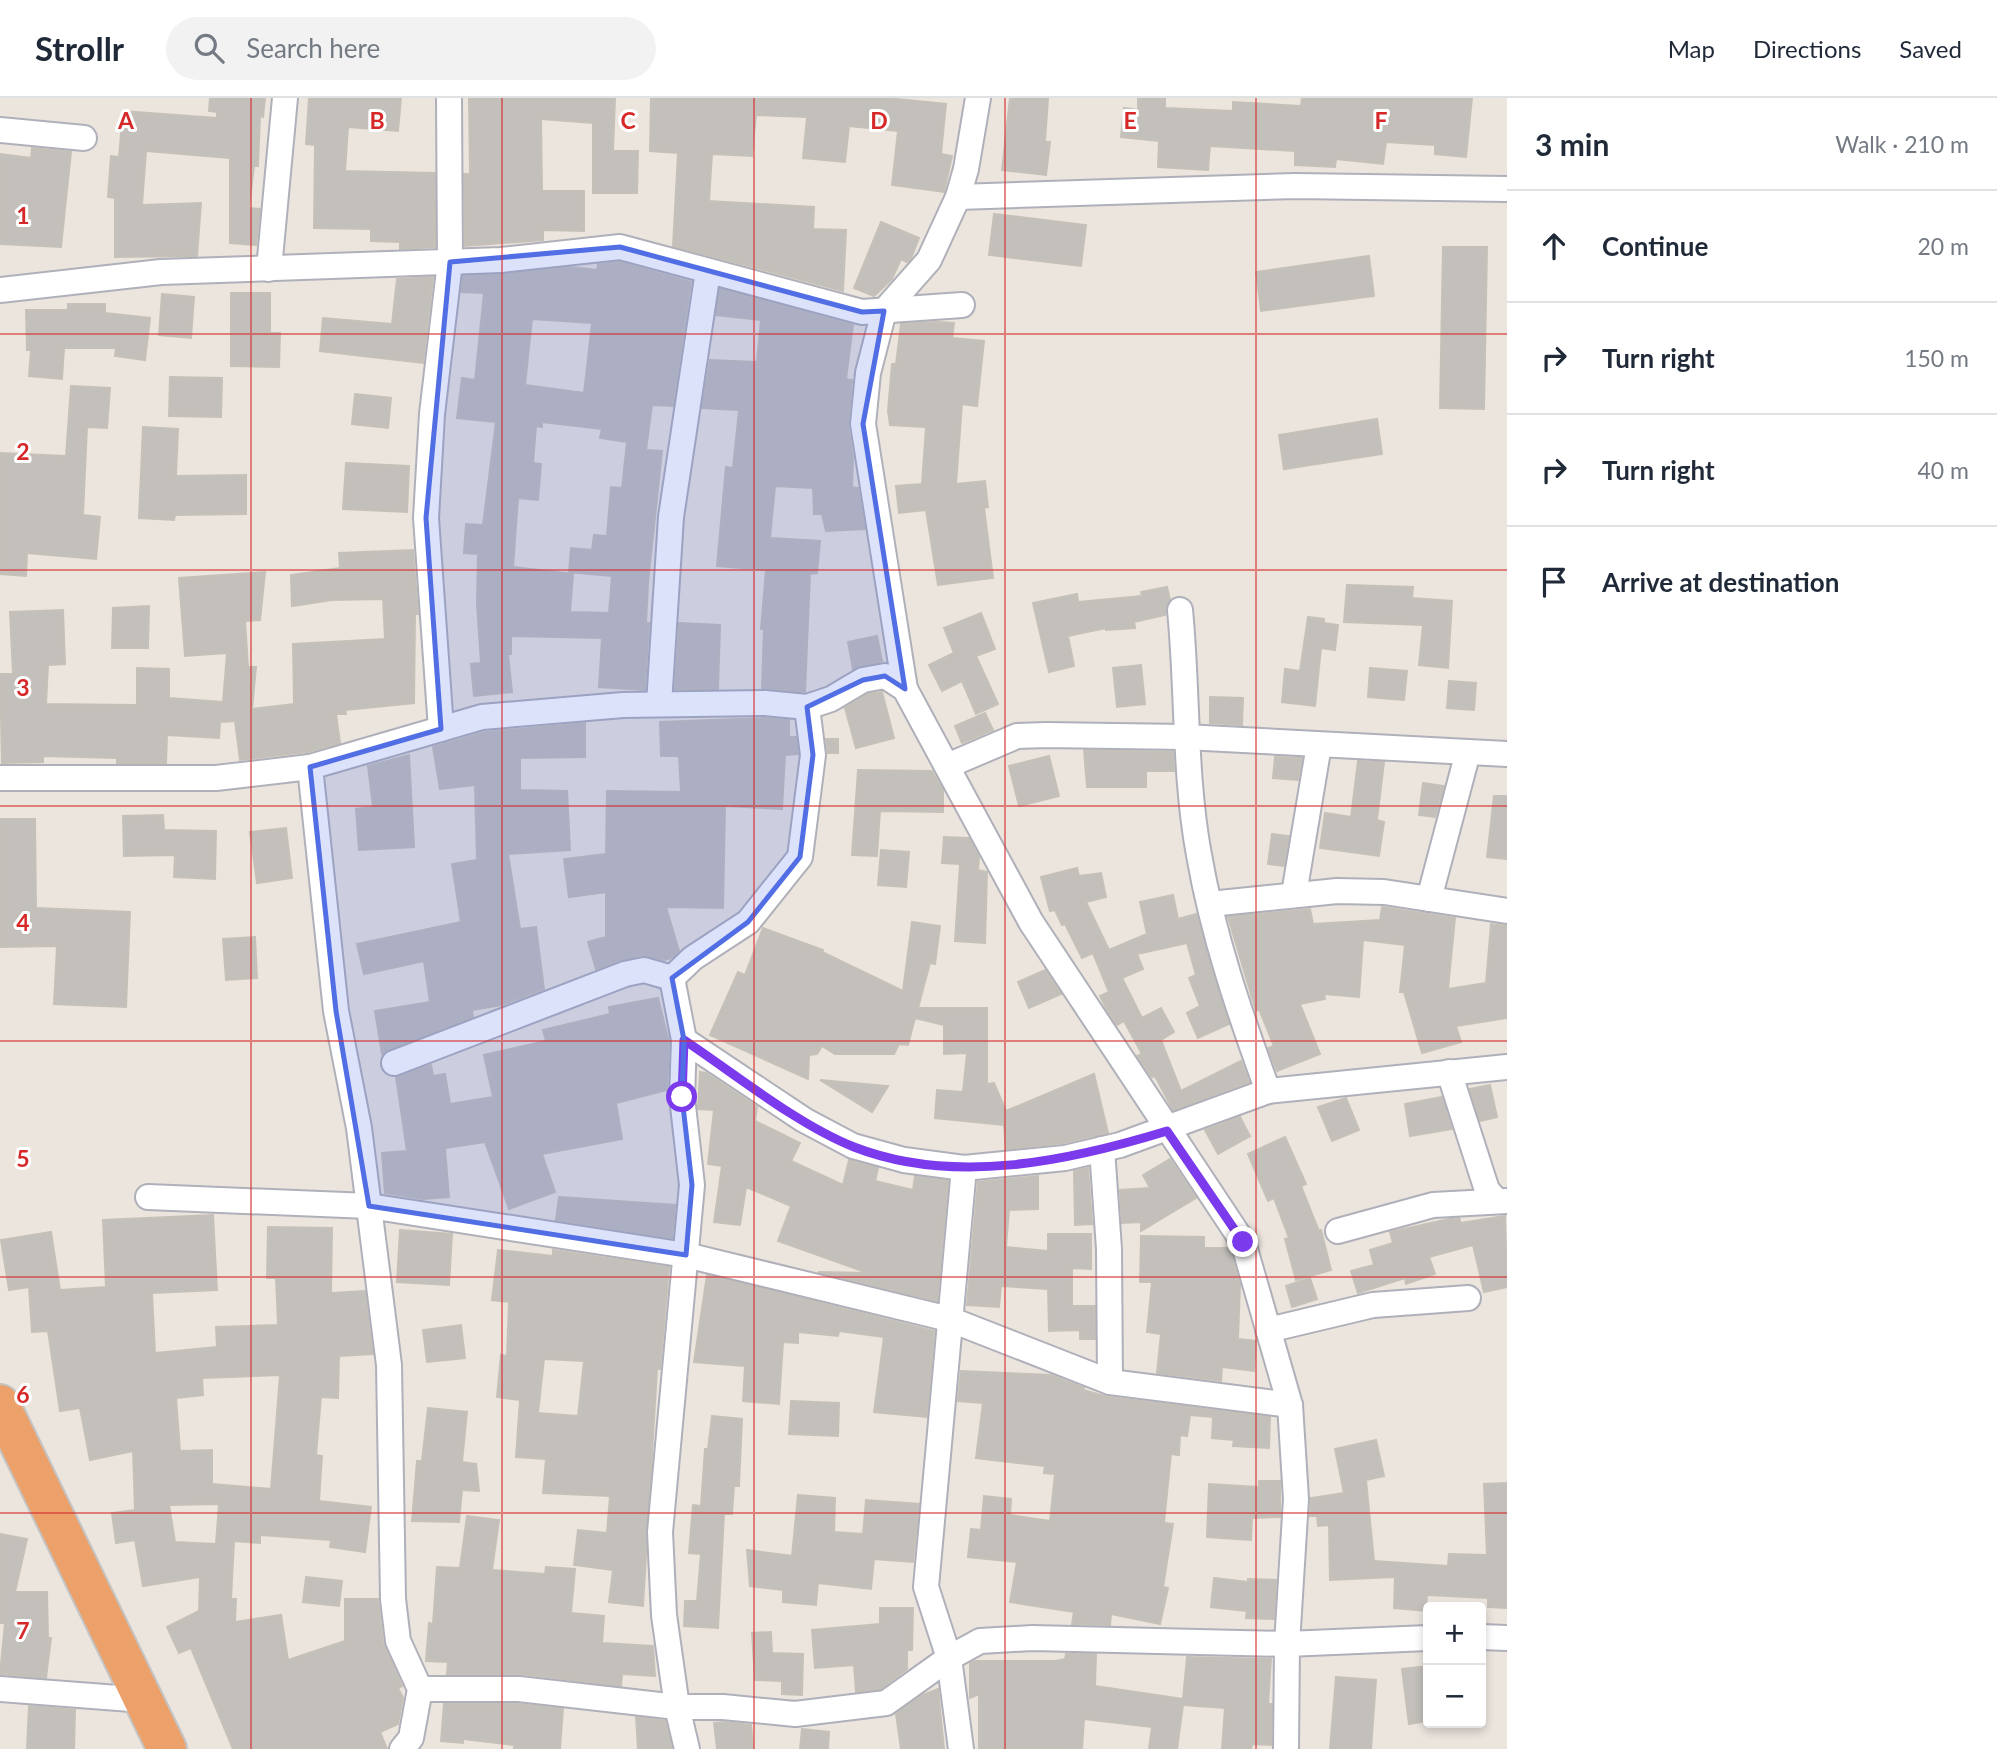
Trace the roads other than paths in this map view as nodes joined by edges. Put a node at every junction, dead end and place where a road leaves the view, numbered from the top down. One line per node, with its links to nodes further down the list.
1 (285, 98): 9 (street)
2 (449, 98): 8 (street)
3 (978, 98): 7 (street)
4 (0, 130): 5 (street)
5 (84, 138)
6 (1507, 189): 7 (street)
7 (958, 197): 13 (street)
8 (450, 262): 9 (street); 10 (street); 18 (street)
9 (269, 268): 11 (street)
10 (708, 271): 13 (street); 16 (street)
11 (0, 290)
12 (962, 305): 13 (street)
13 (884, 310): 15 (street)
14 (1180, 610): 19 (street)
15 (905, 689): 17 (street); 23 (street)
16 (659, 704): 17 (street); 18 (street)
17 (807, 707): 30 (street)
18 (441, 729): 24 (street)
19 (1185, 737): 20 (street); 23 (street); 28 (street)
20 (1320, 745): 21 (street); 26 (street)
21 (1468, 752): 22 (street); 27 (street)
22 (1507, 754)
23 (947, 766): 36 (street)
24 (310, 767): 25 (street); 41 (street)
25 (0, 778)
26 (1294, 894): 27 (street); 28 (street)
27 (1429, 899): 29 (street)
28 (1209, 904): 35 (street)
29 (1507, 911)
30 (672, 978): 31 (street); 32 (street)
31 (684, 1040): 38 (street); 43 (street)
32 (394, 1063)
33 (1507, 1067): 34 (street)
34 (1449, 1072): 35 (street); 40 (street)
35 (1268, 1091): 36 (street)
36 (1167, 1131): 37 (street); 46 (street)
37 (1102, 1149): 38 (street); 47 (street)
38 (964, 1168): 45 (street)
39 (148, 1197): 41 (street)
40 (1501, 1200): 42 (street)
41 (369, 1206): 43 (street); 56 (street)
42 (1338, 1231)
43 (686, 1255): 45 (street); 58 (street)
44 (1468, 1298): 46 (street)
45 (948, 1319): 47 (street); 54 (street)
46 (1268, 1330): 49 (street)
47 (1110, 1382): 49 (street)
48 (0, 1404): 57 (highway)
49 (1290, 1405): 53 (street)
50 (1486, 1637): 52 (street)
51 (1423, 1638): 53 (street)
52 (1507, 1638)
53 (1287, 1644): 54 (street); 63 (street)
54 (949, 1658): 58 (street); 62 (street)
55 (0, 1689): 57 (street)
56 (420, 1689): 58 (street); 60 (street)
57 (144, 1700): 59 (highway)
58 (677, 1707): 61 (street)
59 (167, 1749)
60 (402, 1749)
61 (687, 1749)
62 (961, 1749)
63 (1286, 1749)

